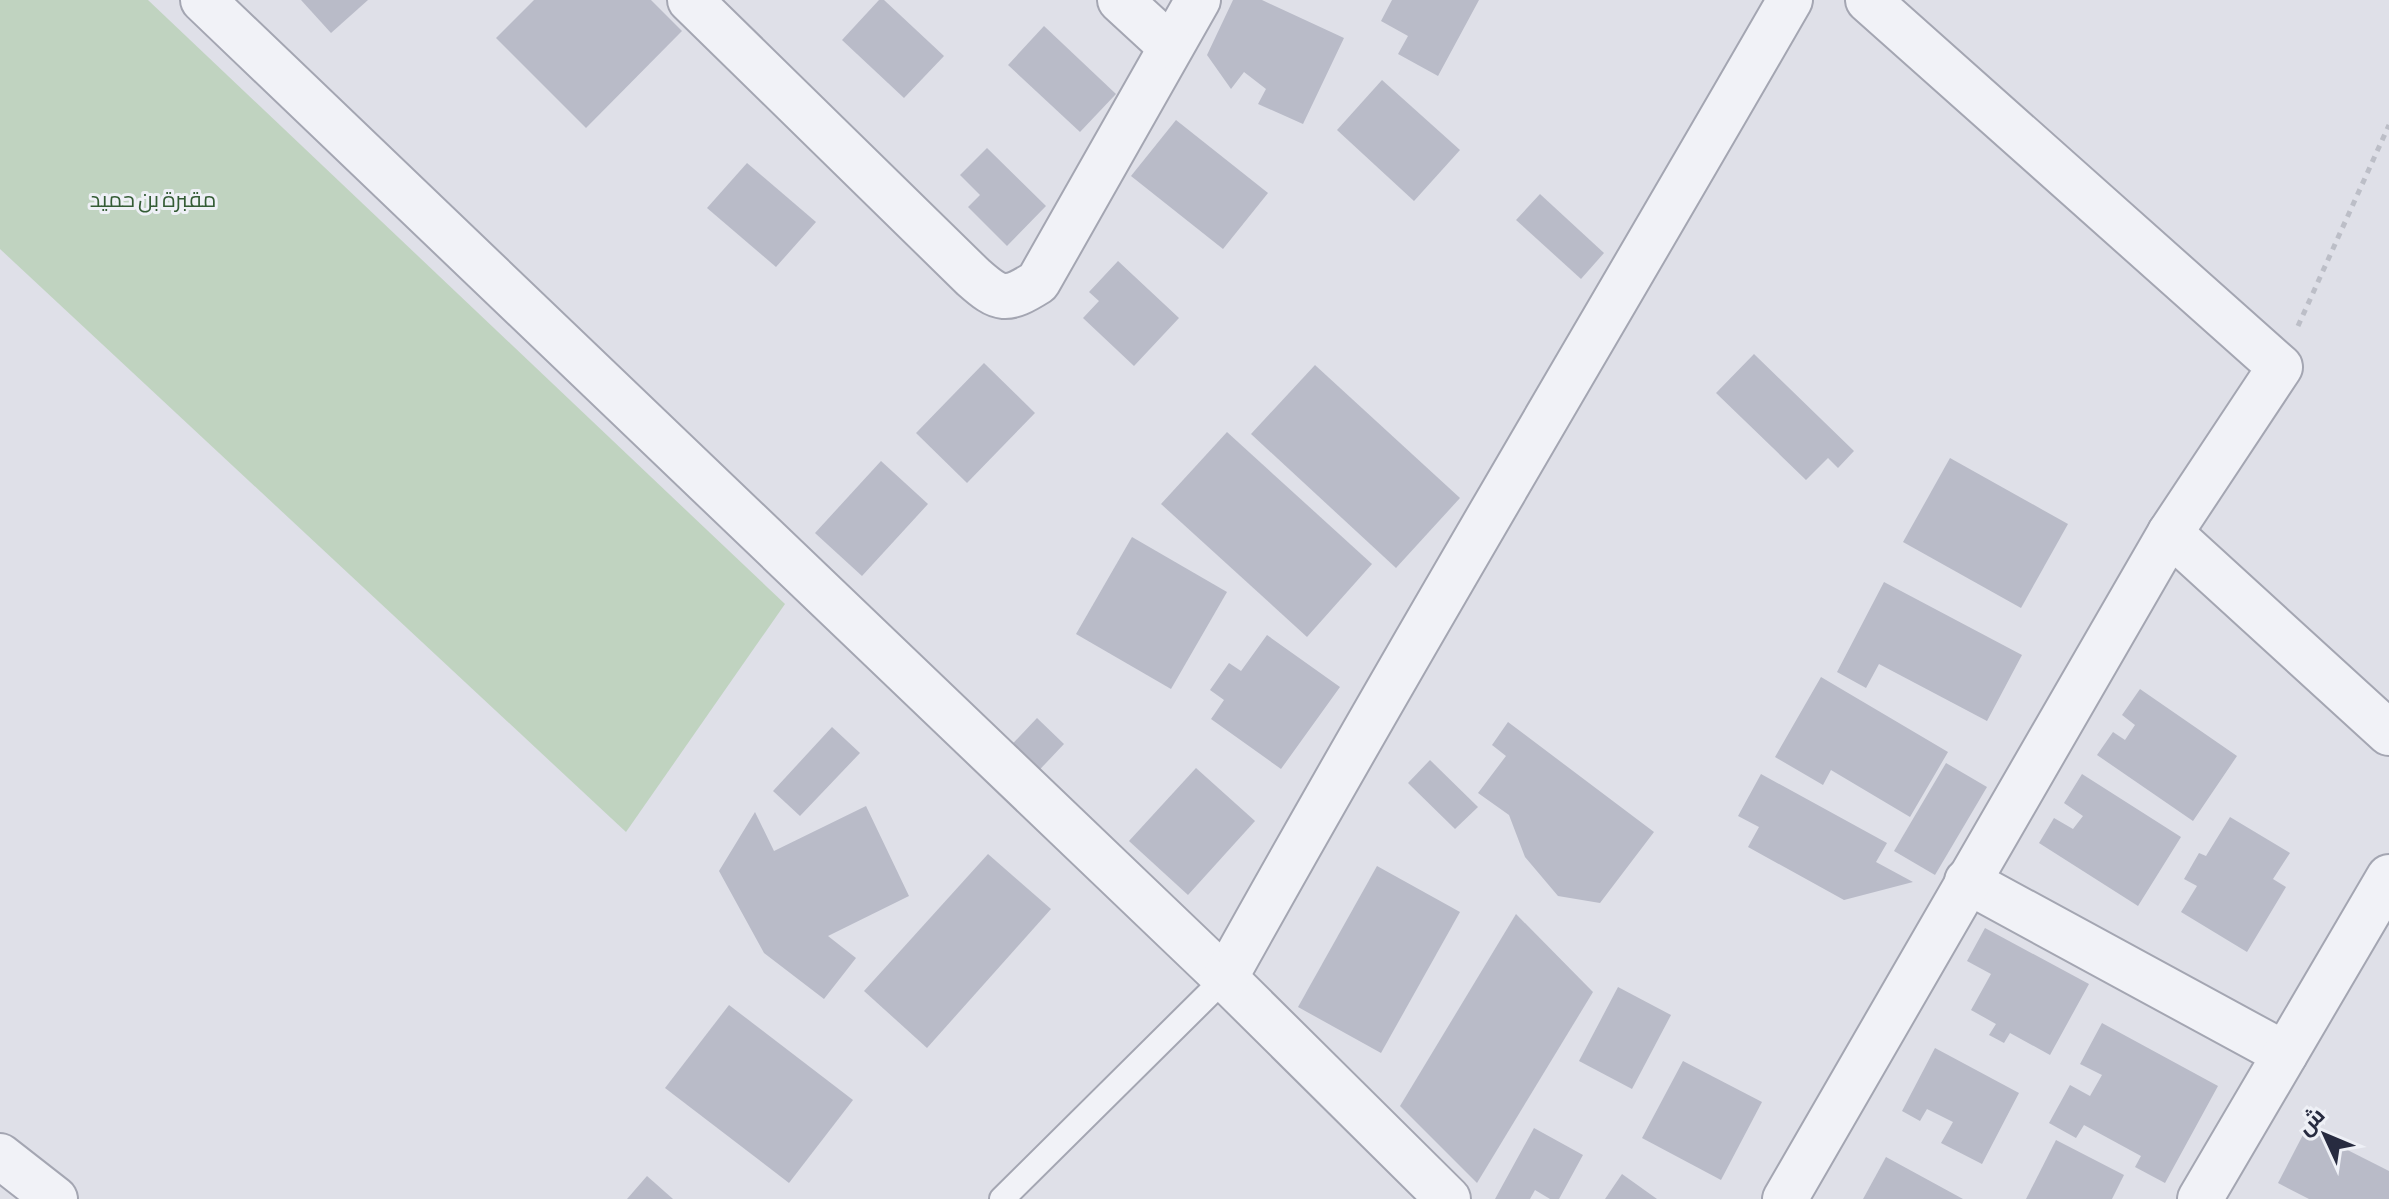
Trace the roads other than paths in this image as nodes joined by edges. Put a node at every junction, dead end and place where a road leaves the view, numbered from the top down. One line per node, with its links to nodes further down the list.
1 (203, 0): 12 (street)
2 (690, 0): 7 (street)
3 (1120, 0): 7 (street)
4 (1198, 0): 7 (street)
5 (1790, 0): 12 (street)
6 (1868, 0): 8 (street)
7 (1170, 46)
8 (2170, 533): 9 (street); 11 (street)
9 (2389, 733)
10 (2389, 877): 13 (street)
11 (1967, 881): 13 (street); 18 (street)
12 (1225, 978): 16 (lane); 17 (street)
13 (2285, 1054): 19 (street)
14 (0, 1156): 15 (street)
15 (55, 1199)
16 (1002, 1199)
17 (1448, 1199)
18 (1785, 1199)
19 (2200, 1199)

